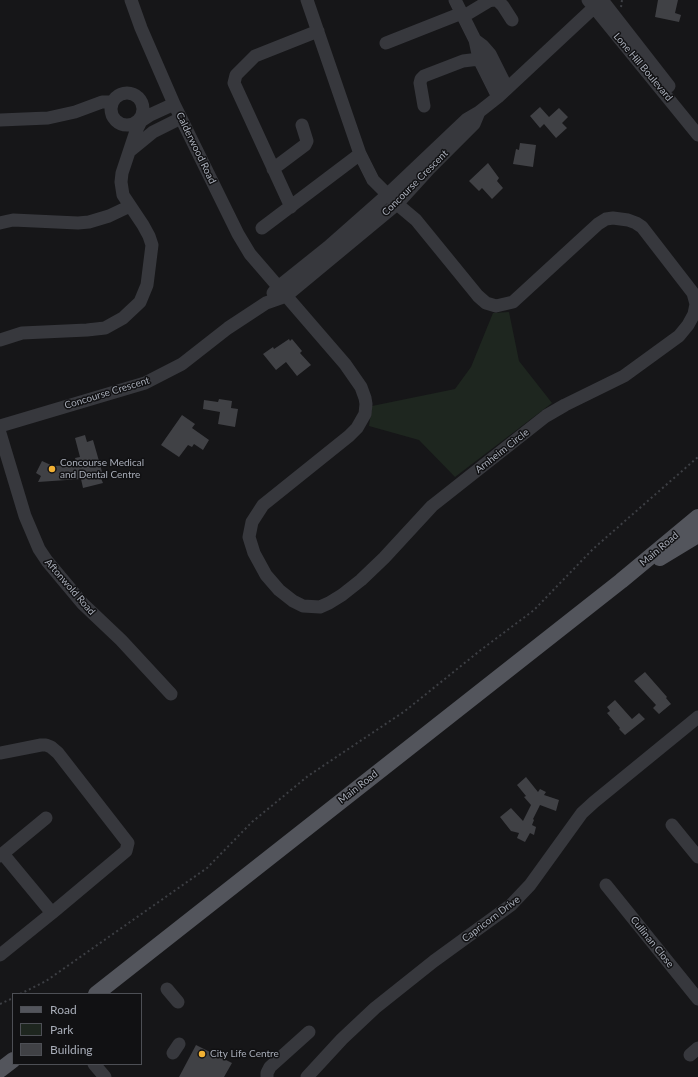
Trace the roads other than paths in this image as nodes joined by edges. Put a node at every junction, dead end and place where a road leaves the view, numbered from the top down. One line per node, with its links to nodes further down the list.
1 (131, 0): 13 (street, Calderwood Road)
2 (307, 0): 7 (street, Arnheim Circle)
3 (455, 0): 5 (street)
4 (597, 2): 11 (street, Concourse Crescent); 18 (street, Lone Hill Boulevard); 20 (street, Lone Hill Boulevard)
5 (463, 14): 6 (street); 8 (street); 9 (street)
6 (512, 20)
7 (318, 31): 22 (street, Arnheim Circle); 23 (street)
8 (475, 40): 10 (street); 11 (street)
9 (386, 43)
10 (479, 59): 11 (street); 14 (street)
11 (502, 92): 24 (street, Concourse Crescent)
12 (112, 102): 16 (street); 17 (street); 17 (street)
13 (174, 104): 15 (street, Calderwood Road); 17 (street)
14 (424, 106)
15 (181, 118): 21 (street); 29 (street, Calderwood Road)
16 (0, 120)
17 (140, 120): 21 (street)
18 (698, 124)
19 (302, 125): 23 (street)
20 (698, 135)
21 (130, 150): 25 (street)
22 (360, 154): 24 (street, Arnheim Circle); 26 (street)
23 (273, 169): 26 (street)
24 (392, 199): 29 (street, Concourse Crescent); 29 (street, Arnheim Circle)
25 (130, 206): 27 (street); 30 (street)
26 (291, 207): 28 (street)
27 (0, 223)
28 (262, 228)
29 (282, 291): 31 (street, Concourse Crescent)
30 (0, 340)
31 (0, 426)
32 (0, 433): 36 (street, Aftonwold Road)
33 (698, 517): 35 (main road, Main Road)
34 (698, 535): 35 (main road, Main Road)
35 (621, 581): 47 (main road, Main Road)
36 (171, 694)
37 (697, 720): 53 (street, Capricorn Drive)
38 (0, 753): 44 (street)
39 (46, 818): 41 (street)
40 (672, 825): 42 (street)
41 (2, 855): 44 (street)
42 (698, 857)
43 (606, 885): 48 (street, Cullinan Close)
44 (52, 913): 45 (street)
45 (0, 955)
46 (167, 989): 49 (street)
47 (97, 993)
48 (698, 999)
49 (178, 1002)
50 (309, 1032): 54 (street)
51 (12, 1061): 52 (main road)
52 (0, 1070)
53 (309, 1076)
54 (268, 1077)

